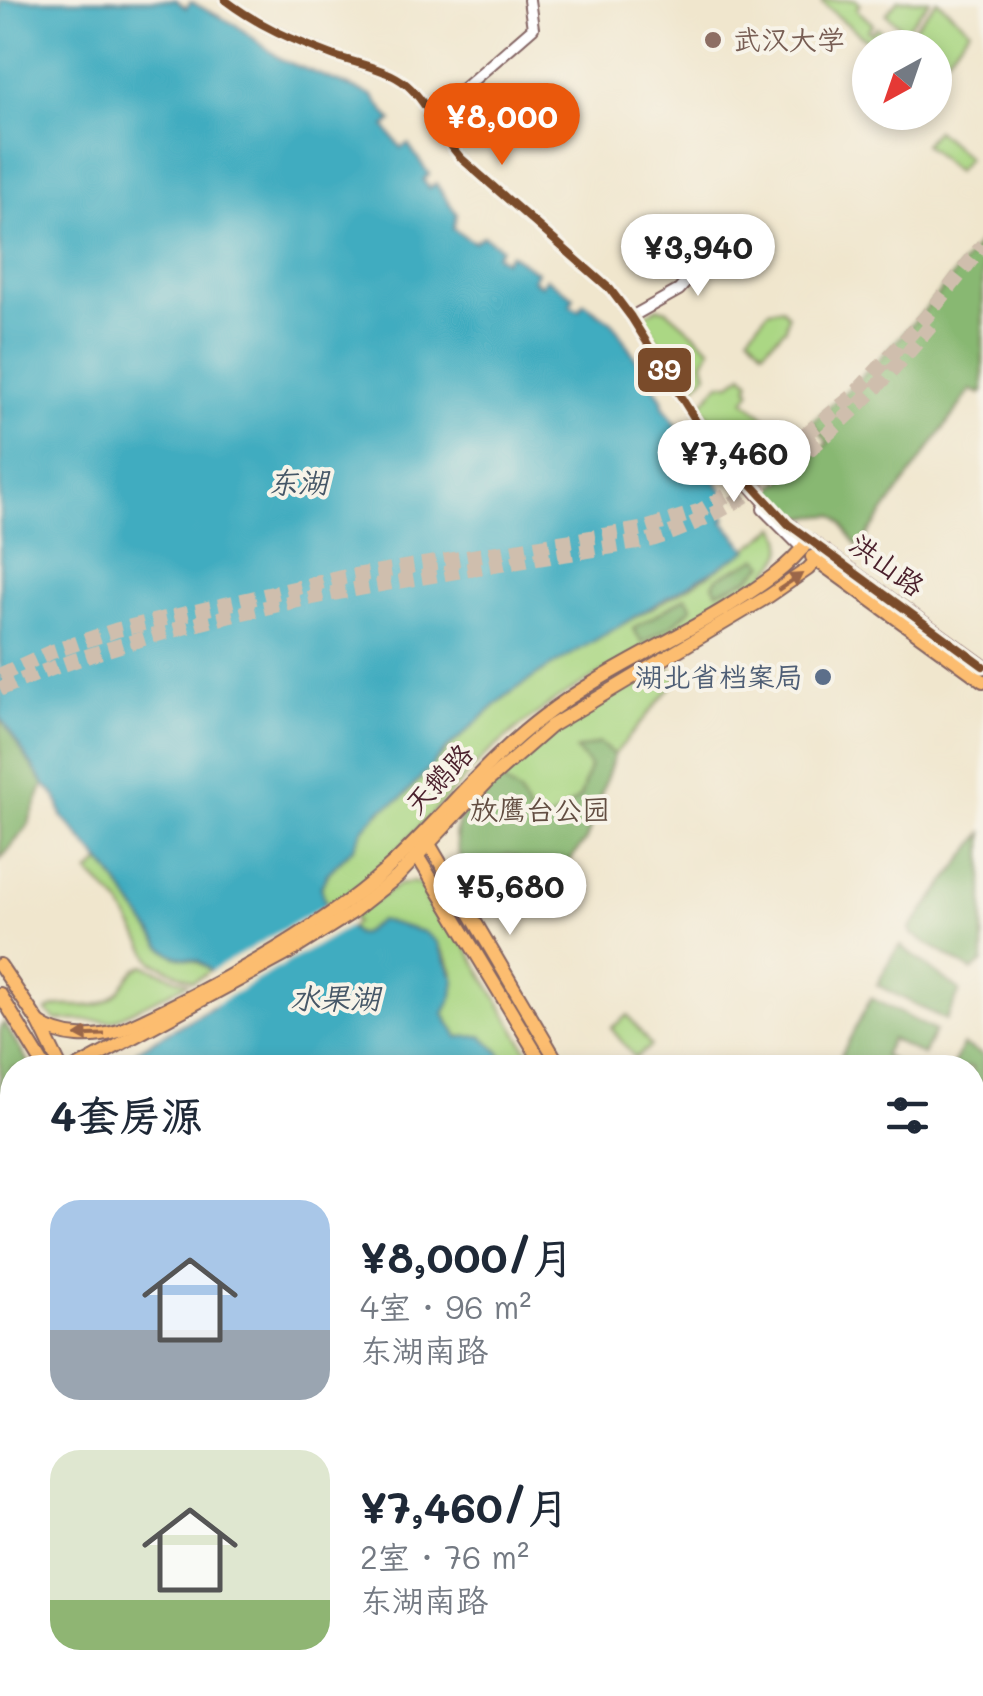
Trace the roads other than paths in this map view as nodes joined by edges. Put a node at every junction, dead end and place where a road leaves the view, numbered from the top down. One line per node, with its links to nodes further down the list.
1 (225, 0): 3 (street)
2 (529, 0): 3 (street)
3 (430, 116): 5 (street)
4 (728, 234): 5 (street)
5 (631, 317): 6 (street)
6 (806, 544): 7 (main road, 洪山路); 10 (main road, 天鹅路)
7 (821, 556): 8 (main road, 洪山路); 9 (main road, 洪山路); 10 (main road, 天鹅路, one-way to 7)
8 (983, 666)
9 (983, 681)
10 (426, 838): 11 (main road, 天鹅路); 22 (main road)
11 (414, 851): 13 (main road, 天鹅路); 21 (main road)
12 (0, 964): 15 (main road)
13 (205, 992): 15 (main road, 天鹅路, one-way to 15); 16 (main road, 天鹅路)
14 (0, 996): 17 (main road)
15 (39, 1022): 18 (main road)
16 (120, 1043): 19 (main road, 天鹅路); 20 (main road)
17 (37, 1055)
18 (55, 1055)
19 (99, 1055)
20 (113, 1055)
21 (537, 1055)
22 (552, 1055)

